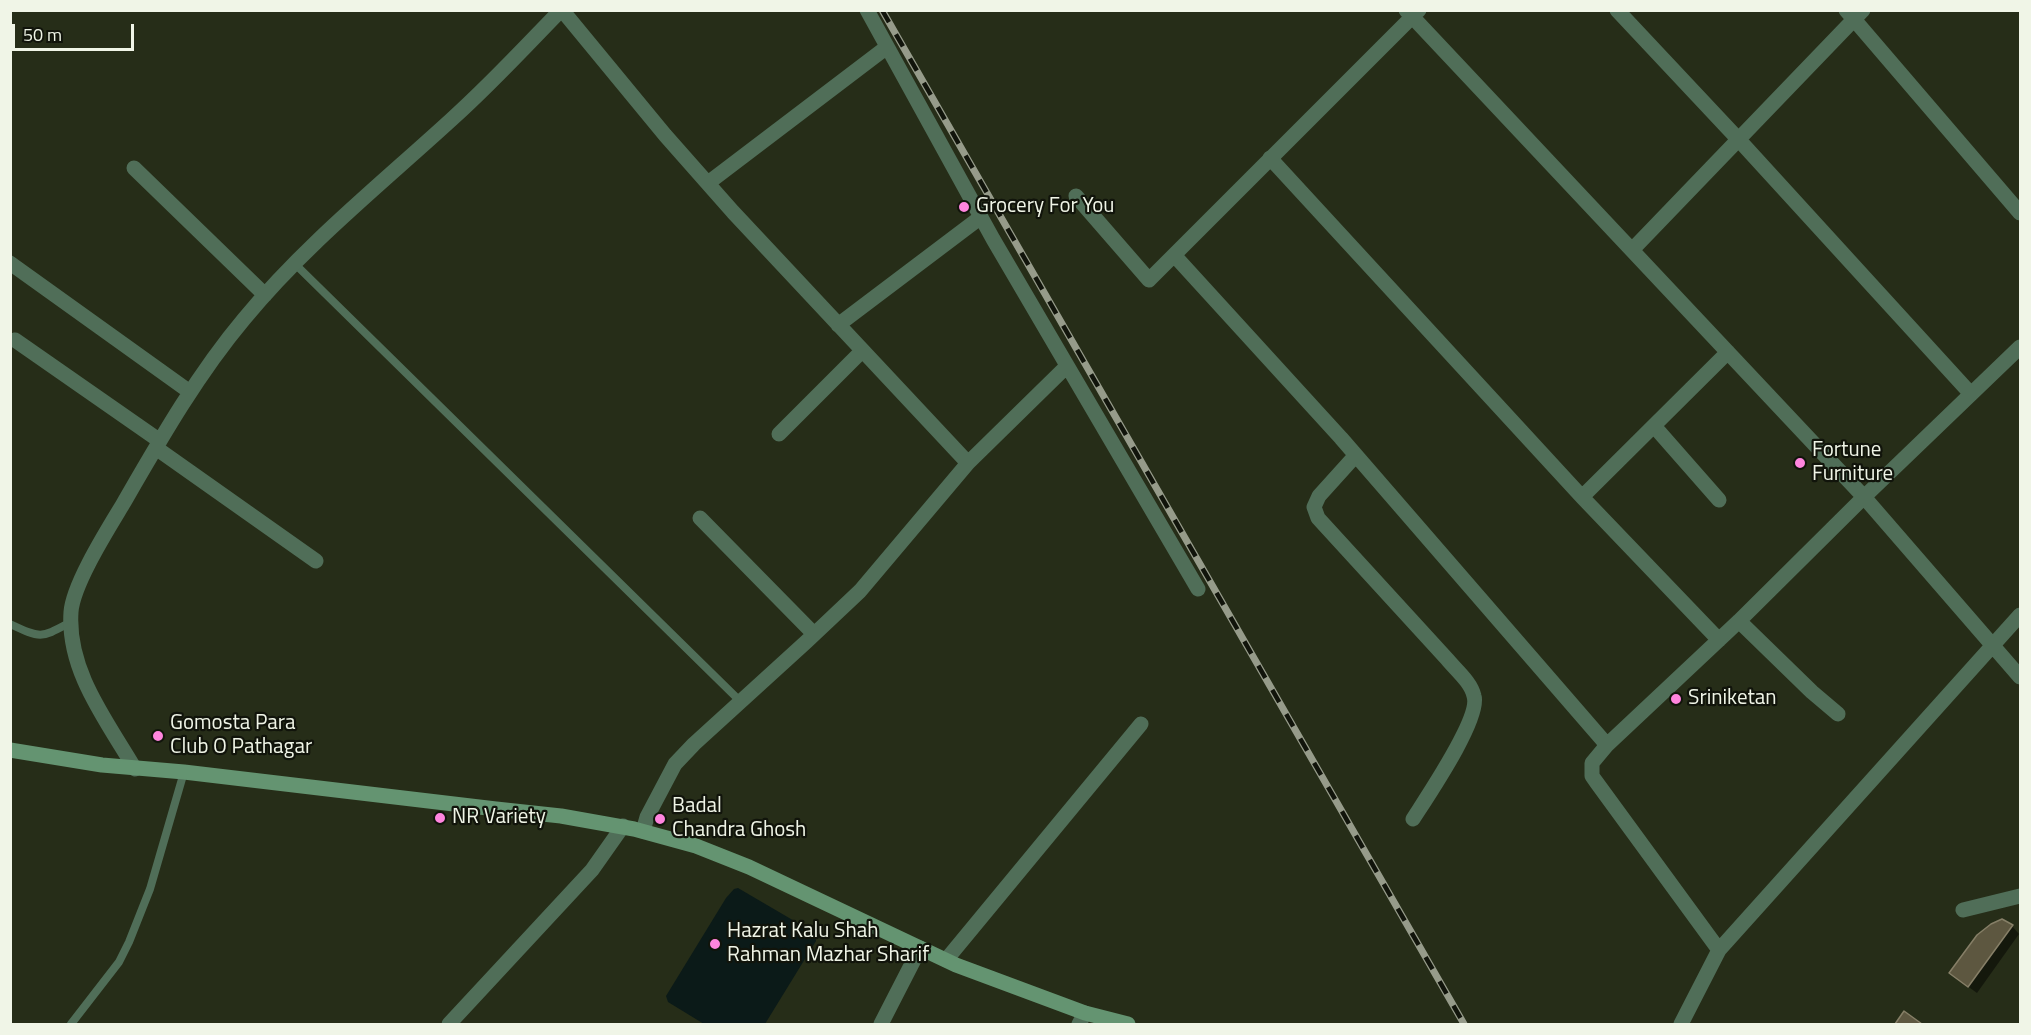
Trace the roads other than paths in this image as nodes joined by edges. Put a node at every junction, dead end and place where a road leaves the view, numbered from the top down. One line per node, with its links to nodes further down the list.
1 (562, 10): 10 (street); 17 (street)
2 (867, 10): 6 (street)
3 (1617, 10): 7 (street)
4 (1413, 13): 8 (street); 14 (street)
5 (1854, 13): 7 (street); 12 (street)
6 (887, 48): 10 (street); 13 (street)
7 (1739, 140): 14 (street); 26 (street)
8 (1270, 158): 15 (street); 32 (street)
9 (134, 168): 18 (street)
10 (708, 183): 19 (street)
11 (1076, 196): 15 (street)
12 (2020, 213)
13 (981, 218): 19 (street); 24 (street)
14 (1632, 250): 23 (street)
15 (1174, 255): 30 (street)
16 (10, 263): 25 (street)
17 (294, 263): 18 (street); 46 (lane)
18 (265, 295): 25 (street)
19 (838, 325): 22 (street)
20 (15, 340): 29 (street)
21 (2020, 346): 26 (street)
22 (862, 351): 28 (street); 31 (street)
23 (1728, 352): 27 (street); 33 (street)
24 (1067, 366): 31 (street); 37 (street)
25 (190, 392): 29 (street)
26 (1971, 394): 33 (street)
27 (1654, 426): 32 (street); 34 (street)
28 (779, 434)
29 (158, 444): 36 (street); 40 (street)
30 (1356, 454): 49 (street); 53 (street)
31 (968, 463): 42 (street)
32 (1582, 497): 43 (street)
33 (1864, 497): 39 (street); 44 (street)
34 (1719, 500)
35 (700, 518): 42 (street)
36 (316, 561)
37 (1198, 589)
38 (2020, 615): 44 (street)
39 (1739, 621): 43 (street); 47 (street)
40 (71, 622): 41 (lane); 51 (street)
41 (10, 624)
42 (814, 634): 46 (street)
43 (1719, 640): 49 (street)
44 (1993, 645): 45 (street); 59 (street)
45 (2020, 677)
46 (741, 702): 55 (street)
47 (1838, 714)
48 (1141, 724): 60 (street)
49 (1607, 745): 59 (street)
50 (10, 750): 51 (street)
51 (135, 769): 52 (street)
52 (184, 772): 54 (street); 63 (lane)
53 (1413, 819)
54 (623, 826): 55 (street); 62 (street)
55 (643, 831): 58 (street)
56 (2020, 896): 57 (street)
57 (1963, 910)
58 (920, 948): 60 (street); 64 (street)
59 (1719, 950): 66 (street)
60 (946, 960): 61 (street)
61 (1082, 1018): 65 (street)
62 (458, 1022)
63 (71, 1024)
64 (881, 1024)
65 (1128, 1024)
66 (1681, 1024)

